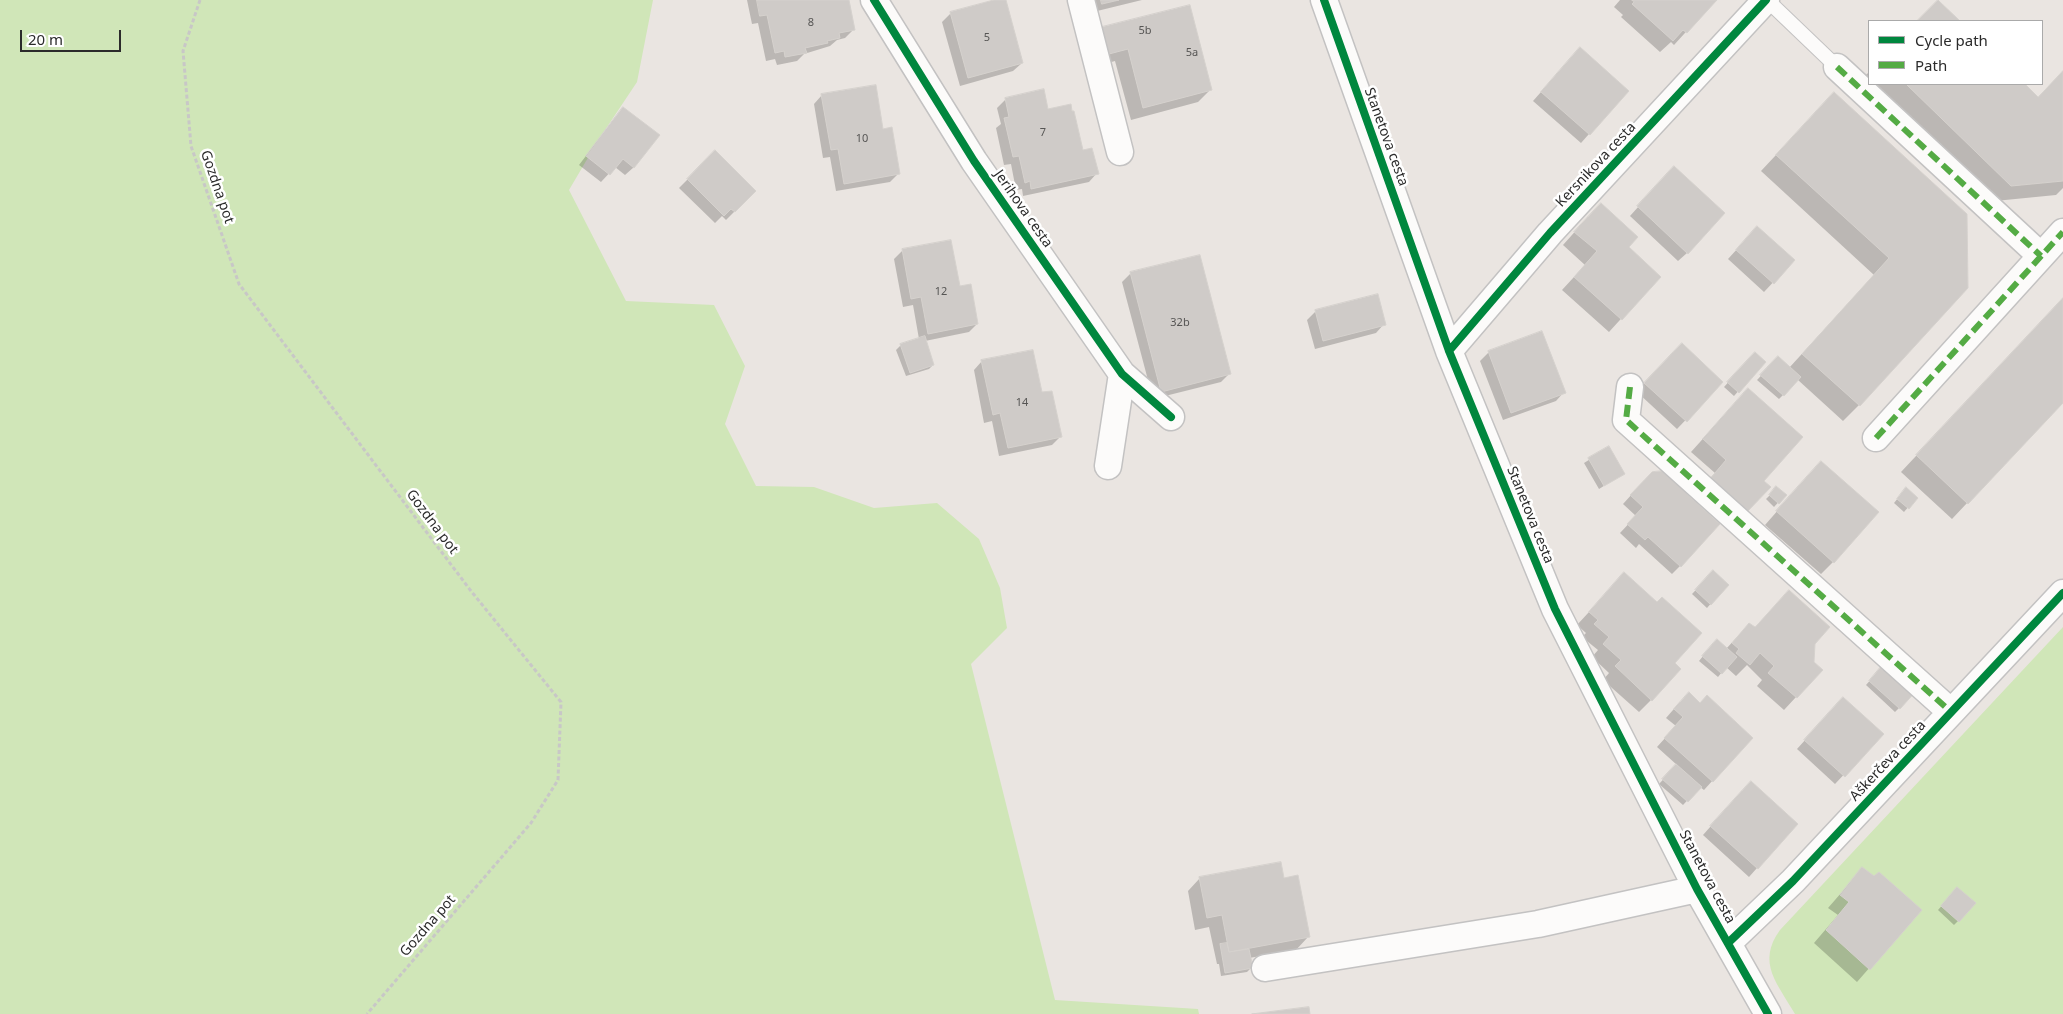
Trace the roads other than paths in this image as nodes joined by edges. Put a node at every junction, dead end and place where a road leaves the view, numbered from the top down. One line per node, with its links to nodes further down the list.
1 (874, 0): 10 (street, Jerihova cesta)
2 (1081, 0): 6 (street)
3 (1324, 0): 9 (street, Stanetova cesta)
4 (1766, 0): 5 (lane); 9 (street, Kersnikova cesta)
5 (1837, 67): 8 (street)
6 (1120, 152)
7 (2063, 232): 8 (street)
8 (2041, 256): 13 (street)
9 (1449, 351): 17 (street, Stanetova cesta)
10 (1122, 374): 12 (street, Jerihova cesta); 14 (street)
11 (1630, 387): 16 (street)
12 (1171, 417)
13 (1876, 438)
14 (1108, 466)
15 (2063, 593): 16 (street, Aškerčeva cesta)
16 (1951, 712): 18 (street, Aškerčeva cesta)
17 (1697, 889): 18 (street, Stanetova cesta); 19 (street, Stanetova cesta)
18 (1728, 943): 20 (street, Stanetova cesta)
19 (1265, 968)
20 (1768, 1014)

